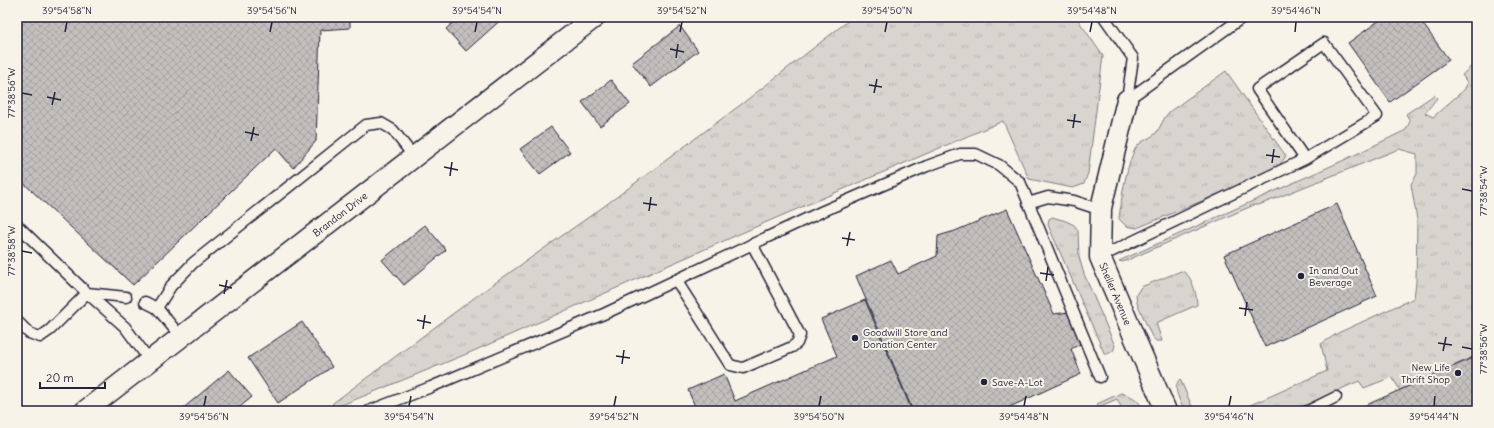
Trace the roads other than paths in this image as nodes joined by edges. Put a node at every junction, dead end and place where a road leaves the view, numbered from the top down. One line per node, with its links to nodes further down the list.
1 (1104, 17): 4 (lane)
2 (1244, 17): 4 (lane)
3 (582, 21): 5 (street, Brandon Drive)
4 (1127, 100): 8 (street, Sheller Avenue)
5 (414, 157): 16 (lane); 18 (street, Brandon Drive)
6 (1305, 159): 6 (lane); 11 (lane)
7 (1028, 203): 8 (lane); 10 (lane); 20 (lane)
8 (1101, 210): 11 (street, Sheller Avenue)
9 (17, 224): 13 (lane)
10 (752, 244): 12 (lane); 12 (lane)
11 (1100, 257): 24 (street, Sheller Avenue)
12 (676, 280): 23 (lane)
13 (87, 293): 14 (lane); 17 (lane); 19 (lane)
14 (126, 297)
15 (145, 302): 16 (lane)
16 (157, 308): 18 (lane)
17 (17, 321)
18 (181, 337): 19 (street, Brandon Drive)
19 (150, 361): 22 (street, Brandon Drive)
20 (1100, 377)
21 (1336, 397): 25 (lane)
22 (86, 411)
23 (369, 411)
24 (1166, 411)
25 (1308, 411)

